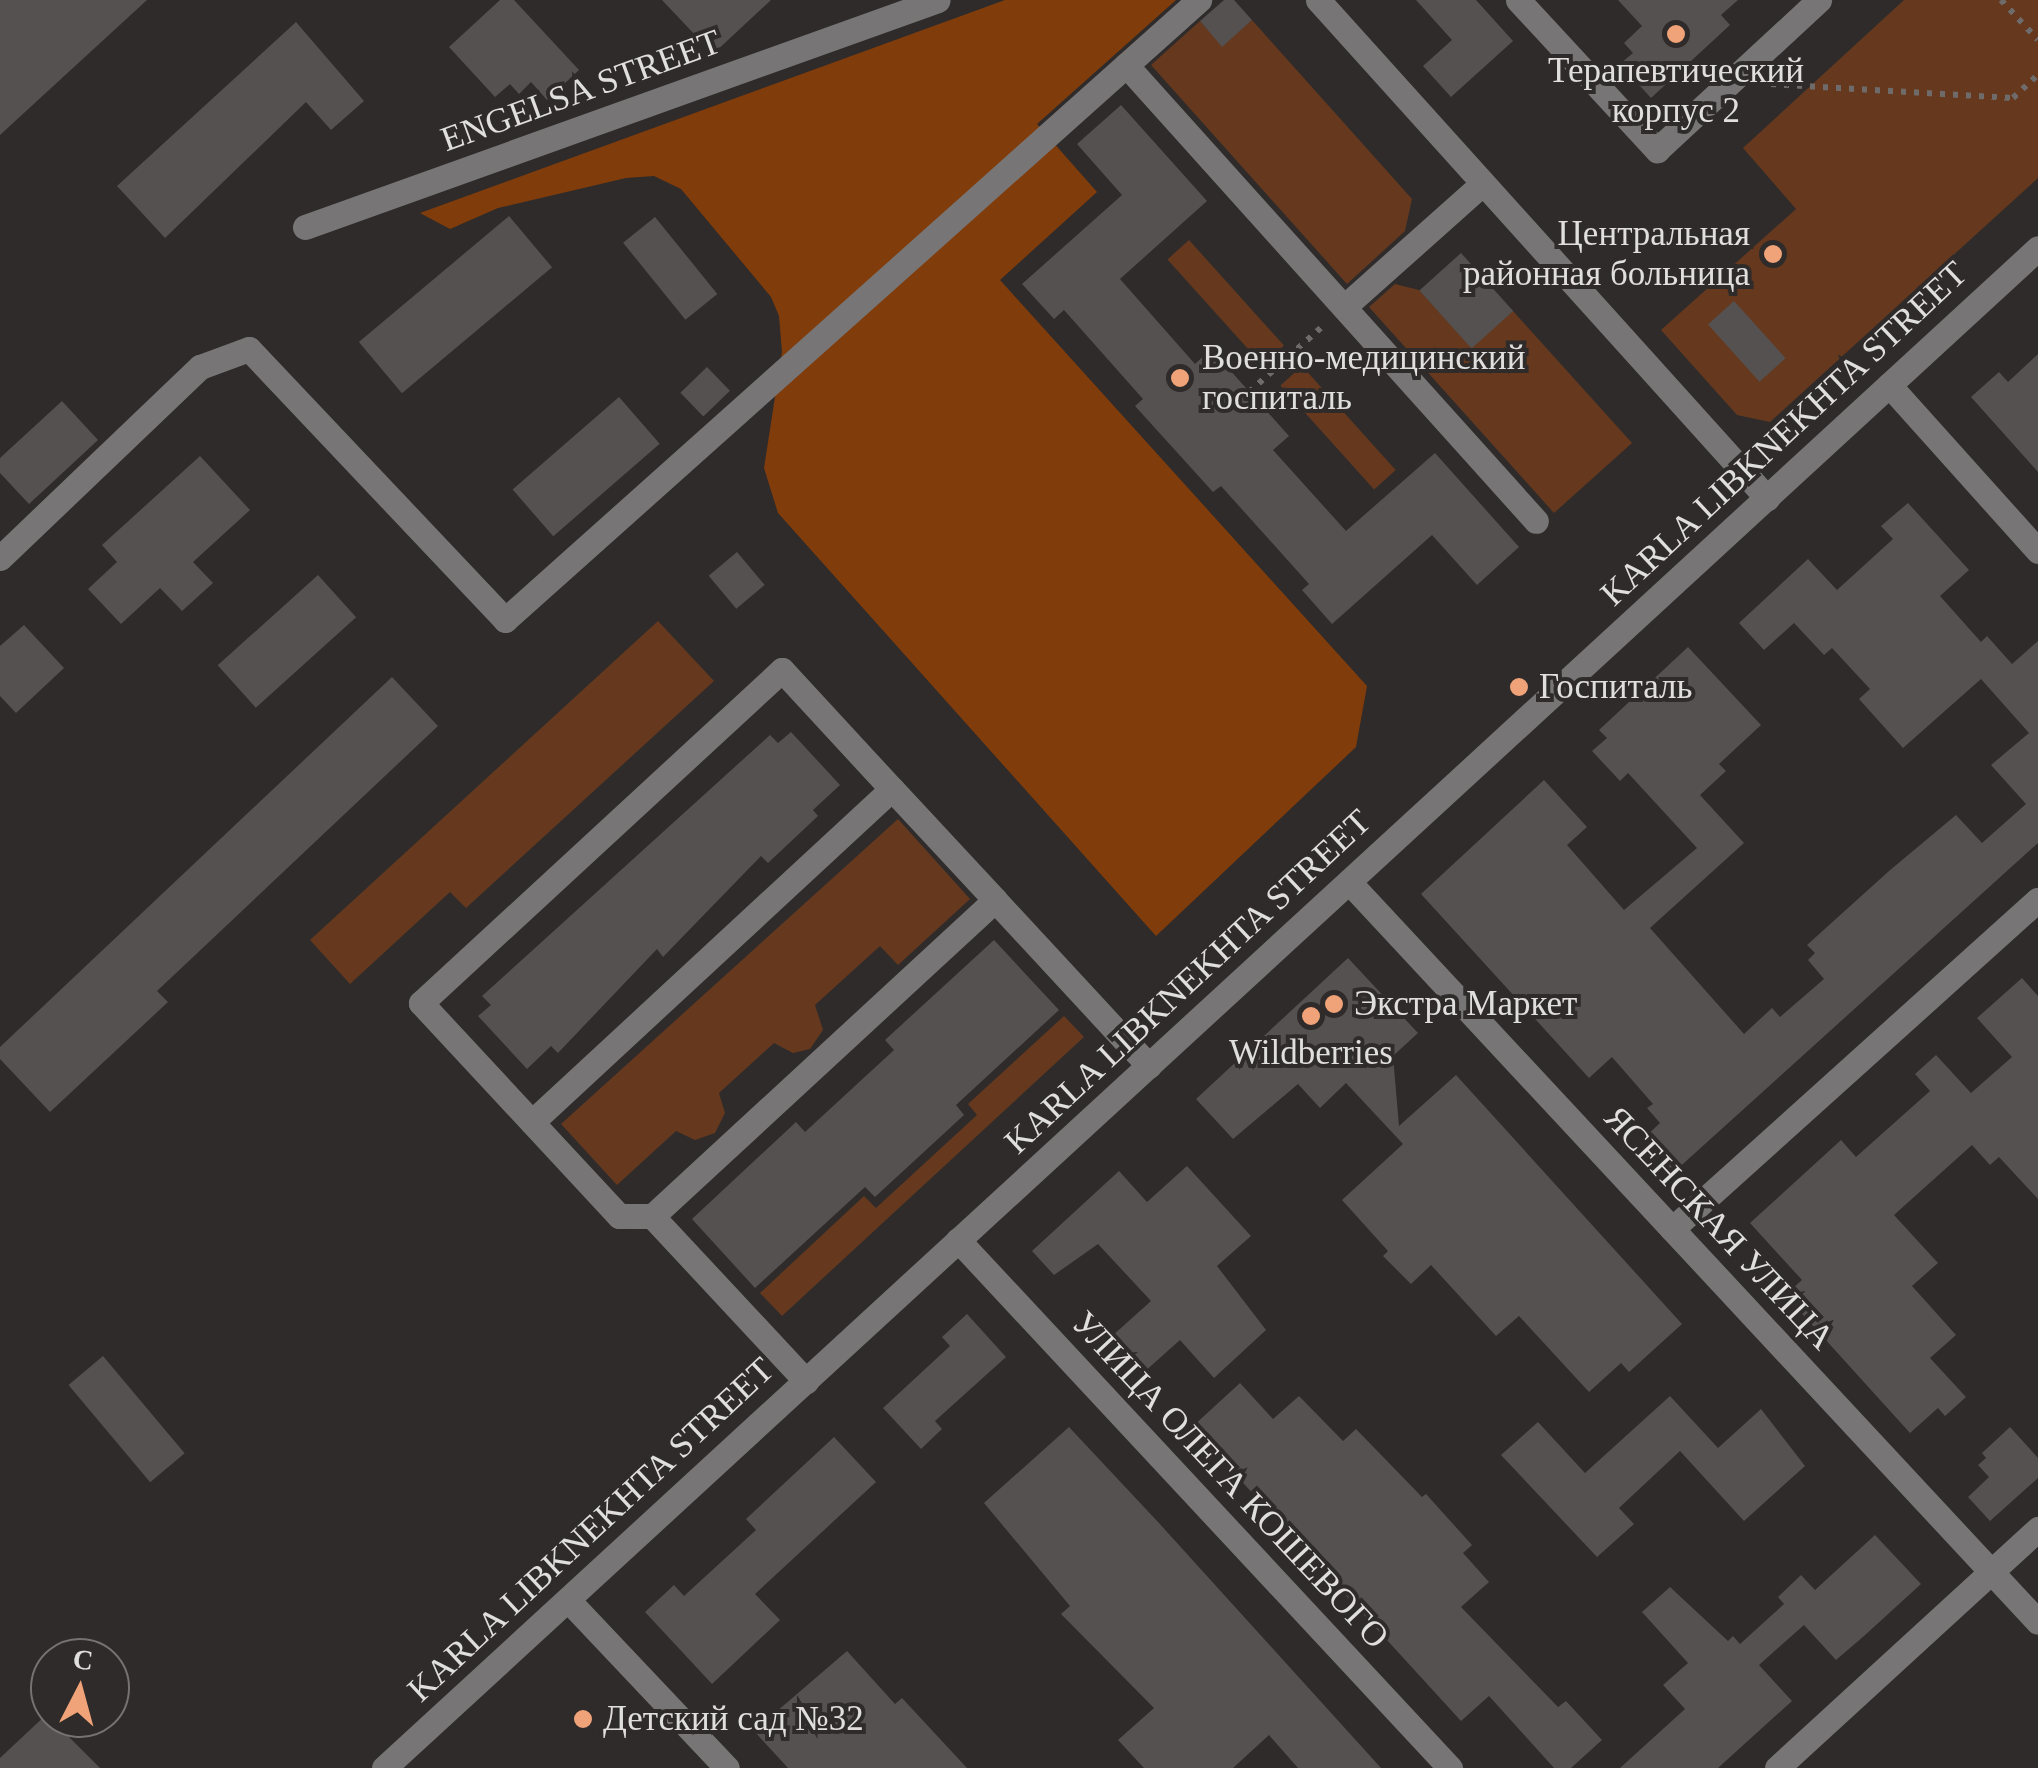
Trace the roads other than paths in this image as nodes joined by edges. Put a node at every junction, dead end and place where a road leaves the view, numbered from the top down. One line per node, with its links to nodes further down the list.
1 (938, 0): 8 (street, ENGELSA STREET)
2 (1199, 0): 6 (street)
3 (1318, 0): 7 (street)
4 (1518, 0): 5 (street)
5 (1819, 0)
6 (1126, 66): 10 (street); 15 (street)
7 (1483, 183): 10 (street); 12 (street)
8 (305, 228)
9 (2038, 248): 11 (street, KARLA LIBKNEKHTA STREET)
10 (1344, 307): 13 (street)
11 (1890, 385): 12 (street, KARLA LIBKNEKHTA STREET); 14 (street)
12 (1766, 498): 17 (street, KARLA LIBKNEKHTA STREET)
13 (1536, 521)
14 (2038, 550)
15 (0, 558)
16 (892, 789): 18 (street); 21 (street); 21 (street)
17 (1350, 882): 20 (street, KARLA LIBKNEKHTA STREET); 23 (street, ЯСЕНСКАЯ УЛИЦА)
18 (995, 900): 20 (street); 22 (street)
19 (2038, 900): 23 (street)
20 (1149, 1066): 24 (street, KARLA LIBKNEKHTA STREET)
21 (532, 1122): 22 (street)
22 (652, 1216): 25 (street)
23 (1672, 1229): 27 (street, ЯСЕНСКАЯ УЛИЦА)
24 (958, 1240): 25 (street, KARLA LIBKNEKHTA STREET); 32 (street, УЛИЦА ОЛЕГА КОШЕВОГО)
25 (806, 1381): 28 (street, KARLA LIBKNEKHTA STREET)
26 (2038, 1530): 27 (street)
27 (1992, 1572): 29 (street, ЯСЕНСКАЯ УЛИЦА); 33 (street)
28 (568, 1600): 30 (street, KARLA LIBKNEKHTA STREET); 31 (street)
29 (2038, 1622)
30 (384, 1768)
31 (727, 1768)
32 (1450, 1768)
33 (1777, 1768)

